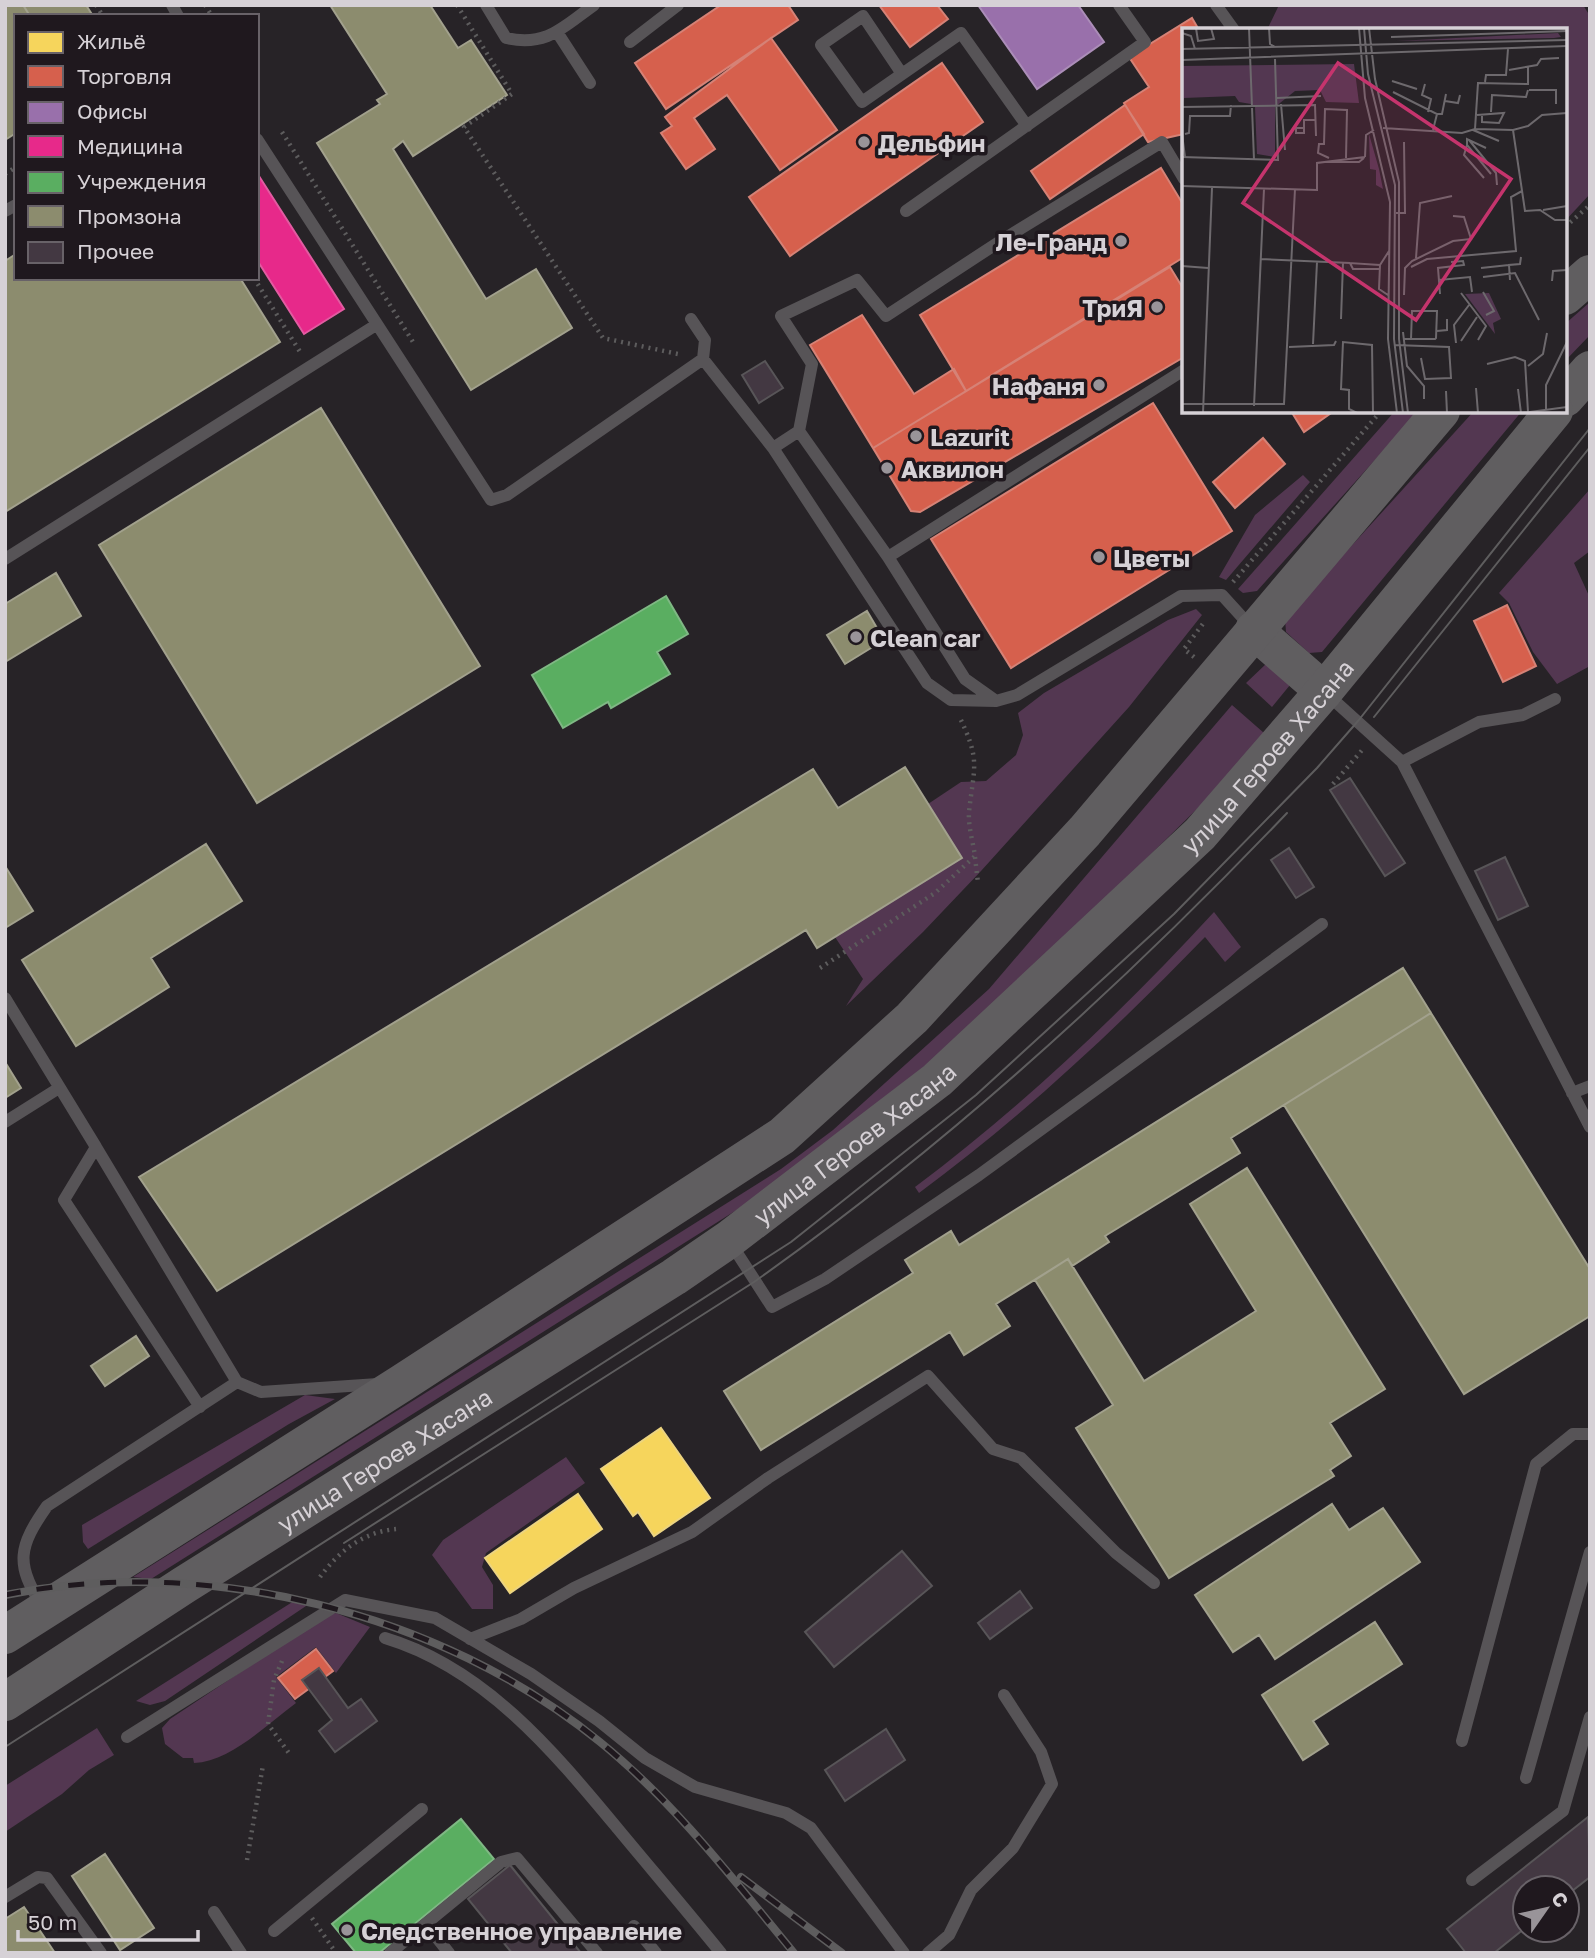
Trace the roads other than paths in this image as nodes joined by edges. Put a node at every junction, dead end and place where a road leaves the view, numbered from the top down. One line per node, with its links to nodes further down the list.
1 (486, 5): 7 (lane)
2 (594, 5): 7 (lane)
3 (678, 5): 8 (lane)
4 (1119, 5): 11 (lane)
5 (1216, 5): 6 (lane)
6 (1233, 28)
7 (557, 32): 10 (lane)
8 (630, 42)
9 (902, 74): 9 (lane); 11 (lane)
10 (590, 83)
11 (1027, 125): 14 (lane)
12 (259, 142): 18 (lane)
13 (1182, 176): 25 (lane)
14 (906, 211)
15 (1590, 274): 16 (main road)
16 (1567, 294)
17 (691, 319): 19 (lane)
18 (376, 326): 19 (lane); 28 (lane)
19 (704, 359): 26 (lane)
20 (1590, 370): 22 (main road)
21 (1182, 371): 27 (lane)
22 (1567, 396)
23 (1439, 413): 29 (main road, улица Героев Хасана)
24 (1552, 413): 30 (main road, улица Героев Хасана)
25 (799, 431): 26 (lane); 27 (lane)
26 (774, 448): 32 (lane)
27 (888, 557): 32 (lane)
28 (5, 559)
29 (1254, 630): 30 (main road); 32 (lane); 44 (main road, улица Героев Хасана)
30 (1324, 691): 33 (lane); 42 (main road, улица Героев Хасана)
31 (1555, 699): 33 (lane)
32 (996, 701)
33 (1402, 762): 38 (lane)
34 (1322, 924): 42 (lane)
35 (5, 998): 37 (lane)
36 (1590, 1086): 38 (lane)
37 (60, 1088): 39 (lane); 41 (lane)
38 (1572, 1093): 40 (lane)
39 (5, 1122)
40 (1590, 1127)
41 (96, 1147): 43 (lane); 45 (lane)
42 (728, 1240): 54 (main road, улица Героев Хасана)
43 (237, 1382): 44 (lane); 45 (lane)
44 (402, 1383): 49 (main road, улица Героев Хасана)
45 (200, 1407): 49 (lane)
46 (1590, 1434): 57 (lane)
47 (1590, 1552): 58 (lane)
48 (1154, 1583): 52 (lane)
49 (44, 1609): 50 (main road, улица Героев Хасана)
50 (5, 1635)
51 (385, 1638): 72 (lane)
52 (470, 1639): 56 (lane); 73 (lane)
53 (1004, 1695): 74 (lane)
54 (5, 1702)
55 (1590, 1717): 60 (lane)
56 (127, 1737)
57 (1462, 1741)
58 (1526, 1778)
59 (422, 1809): 65 (lane)
60 (1472, 1880)
61 (5, 1897): 66 (lane)
62 (214, 1912): 67 (lane)
63 (426, 1924): 68 (lane); 69 (lane); 70 (lane)
64 (634, 1926): 71 (lane)
65 (274, 1931)
66 (101, 1953)
67 (241, 1953)
68 (390, 1953)
69 (449, 1953)
70 (597, 1953)
71 (656, 1953)
72 (721, 1953)
73 (904, 1953)
74 (928, 1953)

